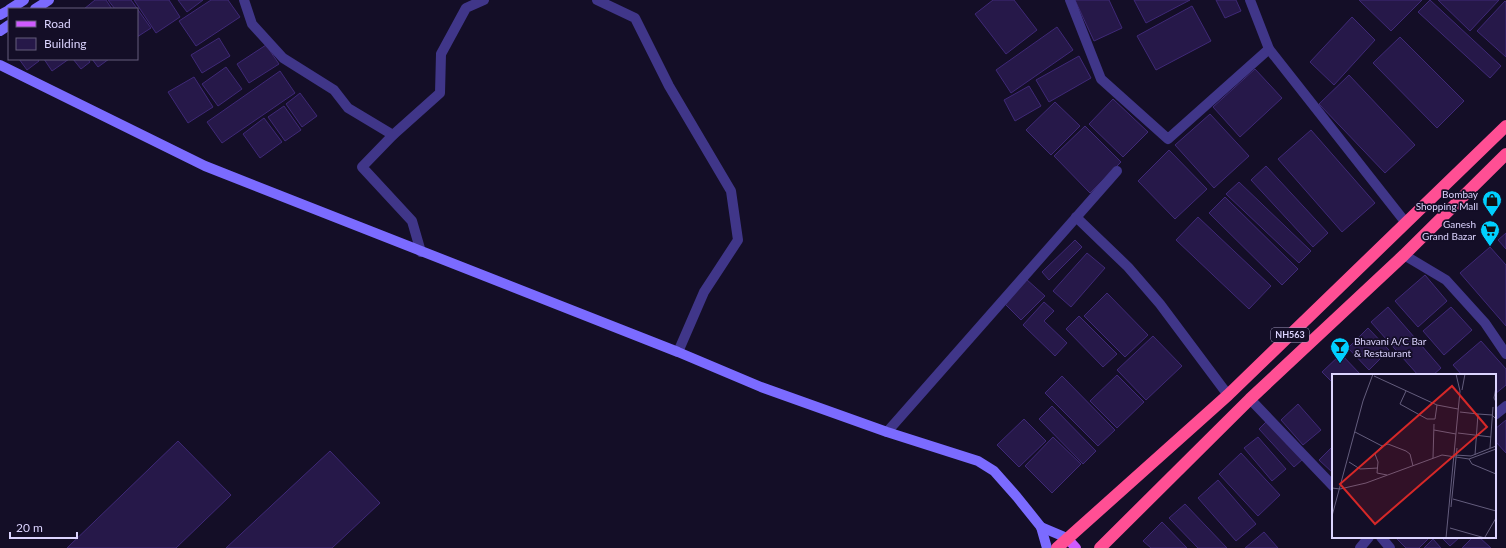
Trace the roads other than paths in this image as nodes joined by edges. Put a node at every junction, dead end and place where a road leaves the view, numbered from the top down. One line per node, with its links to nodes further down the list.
1 (24, 0): 8 (main road)
2 (49, 0): 9 (main road)
3 (244, 0): 13 (street)
4 (484, 0): 13 (street)
5 (597, 0): 20 (street)
6 (1070, 0): 10 (street)
7 (1250, 0): 10 (street)
8 (12, 8)
9 (37, 8)
10 (1269, 49): 17 (street)
11 (0, 65): 18 (main road)
12 (1506, 126): 17 (highway, NH563)
13 (393, 135): 18 (street)
14 (1506, 154): 19 (highway, NH563)
15 (1117, 171): 16 (street)
16 (1076, 217): 22 (street); 26 (street)
17 (1406, 223): 22 (highway, NH563)
18 (421, 252): 20 (main road)
19 (1404, 255): 21 (street); 23 (highway, NH563)
20 (678, 352): 26 (main road)
21 (1506, 354)
22 (1228, 395): 29 (highway, NH563)
23 (1250, 399): 27 (street); 35 (highway, NH563)
24 (1506, 406): 25 (street)
25 (1496, 413)
26 (887, 432): 28 (main road)
27 (1332, 485)
28 (1041, 528): 29 (main road); 32 (main road)
29 (1068, 538): 33 (highway, NH563); 34 (main road)
30 (1368, 538): 36 (street)
31 (1382, 538): 37 (street)
32 (1047, 548)
33 (1056, 548)
34 (1076, 548)
35 (1100, 548)
36 (1360, 548)
37 (1390, 548)

